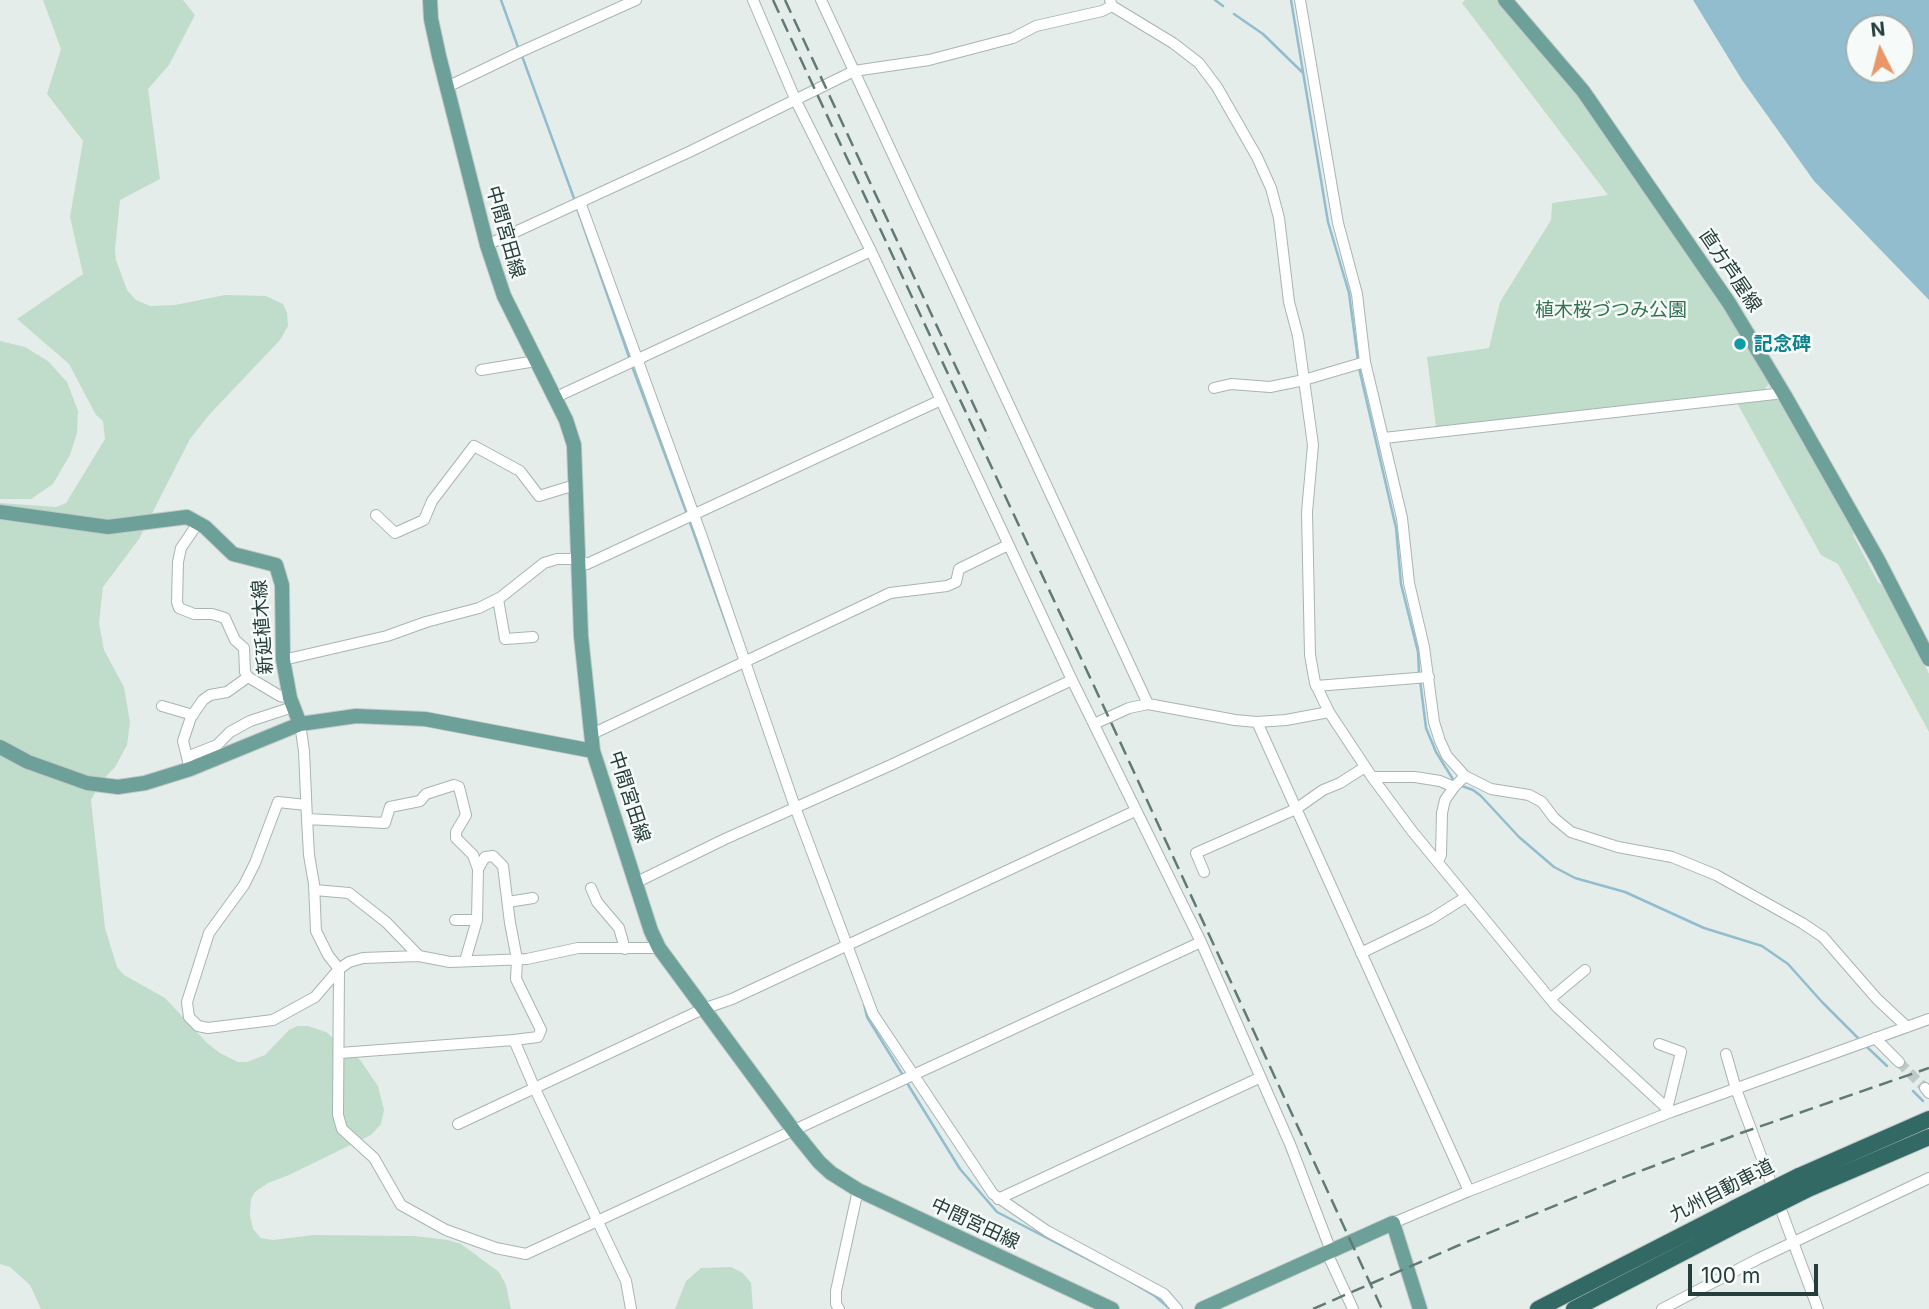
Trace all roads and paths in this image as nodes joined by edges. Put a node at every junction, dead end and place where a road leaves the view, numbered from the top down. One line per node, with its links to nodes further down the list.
1 (430, 0): 9 (main road, 中間宮田線)
2 (636, 0): 9 (street)
3 (753, 0): 10 (street)
4 (821, 0): 8 (street)
5 (1300, 0): 16 (street)
6 (1506, 0): 20 (main road, 直方芦屋線)
7 (1111, 3): 8 (street); 18 (street)
8 (854, 71): 10 (street); 41 (street)
9 (447, 87): 12 (main road, 中間宮田線)
10 (796, 101): 11 (street); 13 (street)
11 (580, 202): 12 (street); 14 (street)
12 (487, 245): 15 (main road, 中間宮田線)
13 (871, 251): 14 (street); 22 (street)
14 (637, 359): 21 (street); 27 (street)
15 (536, 361): 17 (street); 21 (main road, 中間宮田線)
16 (1365, 362): 18 (street); 23 (street)
17 (481, 370)
18 (1304, 380): 19 (street); 39 (street)
19 (1214, 388)
20 (1784, 393): 23 (street); 33 (main road, 直方芦屋線)
21 (554, 398): 24 (main road, 中間宮田線)
22 (941, 400): 27 (street); 29 (street)
23 (1384, 438): 37 (street)
24 (575, 485): 26 (street); 30 (main road, 中間宮田線)
25 (0, 512): 28 (main road)
26 (376, 514)
27 (694, 515): 30 (street); 35 (street)
28 (198, 523): 34 (main road, 新延植木線); 36 (street)
29 (1009, 545): 35 (street); 38 (street)
30 (577, 559): 31 (street); 48 (main road, 中間宮田線)
31 (498, 598): 32 (street); 34 (street)
32 (533, 636)
33 (1929, 659)
34 (283, 660): 40 (main road, 新延植木線)
35 (745, 663): 48 (street); 56 (street)
36 (248, 677): 40 (street); 44 (street)
37 (1429, 677): 39 (street); 53 (street)
38 (1072, 680): 47 (street); 56 (street)
39 (1316, 686): 43 (street)
40 (291, 703): 46 (main road, 新延植木線); 51 (street)
41 (1147, 704): 45 (street); 47 (street)
42 (162, 706): 44 (street)
43 (1329, 712): 45 (street); 52 (street)
44 (193, 715): 51 (street)
45 (1256, 722): 57 (street)
46 (300, 724): 50 (main road); 51 (main road); 55 (street)
47 (1094, 724): 58 (street)
48 (592, 734): 50 (main road, 中間宮田線)
49 (0, 747): 51 (main road)
50 (593, 751): 63 (main road, 中間宮田線)
51 (188, 763)
52 (1369, 772): 54 (street); 57 (street); 60 (street)
53 (1465, 776): 54 (street); 84 (street)
54 (1454, 787): 60 (street)
55 (306, 805): 59 (street); 79 (street)
56 (794, 807): 63 (street); 72 (street)
57 (1296, 809): 62 (street); 75 (street)
58 (1135, 811): 71 (street); 72 (street)
59 (307, 818): 61 (street); 65 (street)
60 (1438, 862): 66 (street)
61 (478, 869): 68 (street); 70 (street)
62 (1204, 872)
63 (637, 882): 74 (main road, 中間宮田線)
64 (591, 888): 73 (street)
65 (315, 890): 76 (street); 79 (street)
66 (1466, 897): 75 (street); 81 (street)
67 (533, 898): 68 (street)
68 (508, 902): 77 (street)
69 (455, 920): 70 (street)
70 (477, 920): 78 (street)
71 (1201, 942): 91 (street); 92 (street)
72 (846, 945): 82 (street); 91 (street)
73 (625, 948): 74 (street); 77 (street)
74 (659, 948): 82 (main road, 中間宮田線)
75 (1361, 953): 103 (street)
76 (419, 956): 78 (street); 79 (street)
77 (517, 959): 78 (street); 86 (street)
78 (465, 961)
79 (339, 969): 88 (street)
80 (1585, 970): 81 (street)
81 (1550, 999): 95 (street)
82 (703, 1009): 93 (street); 98 (main road, 中間宮田線)
83 (1929, 1019): 84 (street)
84 (1907, 1027): 85 (street)
85 (1874, 1039): 90 (street); 94 (street)
86 (514, 1040): 88 (street); 93 (street)
87 (1659, 1044): 95 (street)
88 (340, 1053): 106 (street)
89 (1726, 1054): 94 (street)
90 (1899, 1062)
91 (912, 1076): 98 (street); 104 (street)
92 (1259, 1078): 104 (street); 109 (street)
93 (535, 1089): 97 (street); 106 (street)
94 (1736, 1089): 95 (street); 108 (street)
95 (1669, 1111): 103 (street)
96 (1929, 1119): 101 (highway, 九州自動車道)
97 (458, 1124)
98 (794, 1131): 102 (main road, 中間宮田線); 106 (street)
99 (1929, 1136): 101 (highway, 九州自動車道)
100 (1929, 1178): 108 (street)
101 (1802, 1183): 105 (highway, 九州自動車道, bridge)
102 (858, 1190): 111 (street); 112 (main road, 中間宮田線)
103 (1469, 1191): 107 (street)
104 (998, 1199): 113 (street)
105 (1739, 1215): 117 (highway, 九州自動車道); 118 (highway, 九州自動車道)
106 (598, 1221): 110 (street)
107 (1394, 1223): 109 (main road); 116 (main road)
108 (1792, 1243): 119 (street); 120 (street)
109 (1329, 1252): 114 (main road); 115 (street)
110 (631, 1309)
111 (839, 1309)
112 (1112, 1309)
113 (1177, 1309)
114 (1202, 1309)
115 (1353, 1309)
116 (1420, 1309)
117 (1538, 1309)
118 (1574, 1309)
119 (1662, 1309)
120 (1818, 1309)

